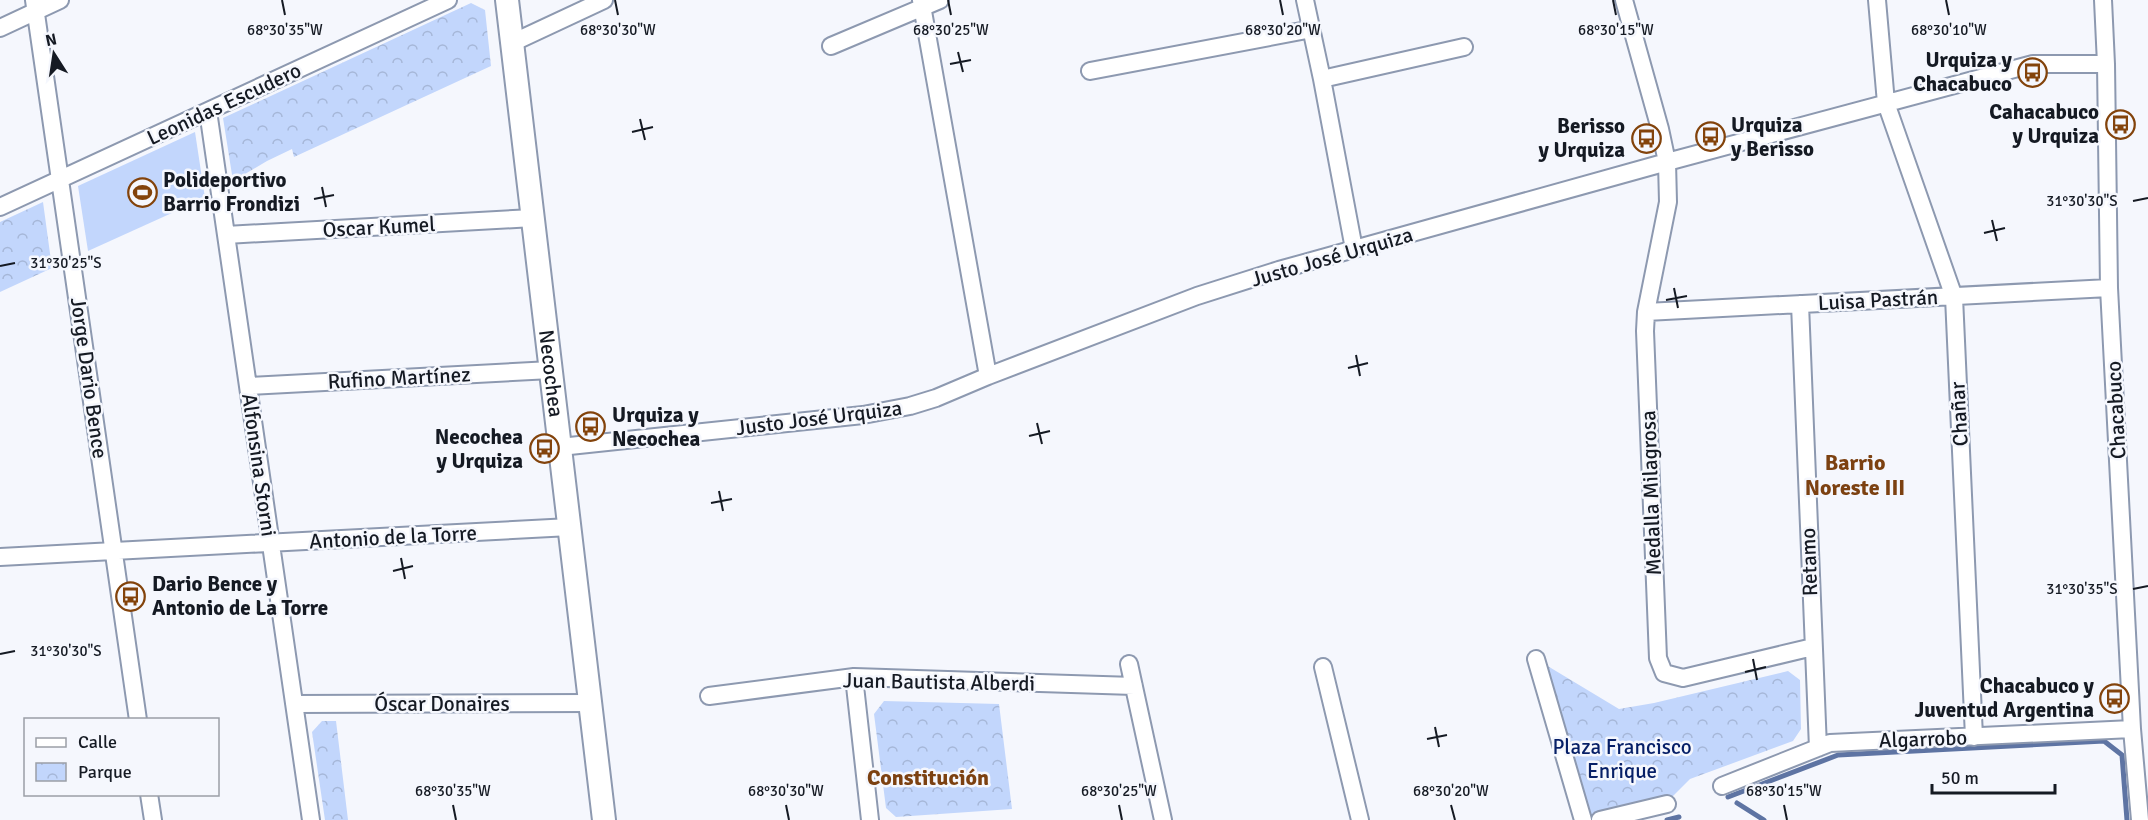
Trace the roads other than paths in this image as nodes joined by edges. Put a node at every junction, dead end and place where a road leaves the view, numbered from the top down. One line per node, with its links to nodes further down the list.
1 (60, 0): 11 (street)
2 (448, 0): 21 (street, Leonidas Escudero)
3 (507, 0): 14 (main road, Necochea)
4 (604, 0): 14 (street)
5 (940, 0): 10 (street)
6 (1305, 0): 13 (street)
7 (1624, 0): 22 (street, Medalla Milagrosa)
8 (1877, 0): 20 (street, Chañar)
9 (2103, 0): 17 (street, Chacabuco)
10 (921, 4): 15 (street); 33 (street)
11 (35, 6): 12 (street); 23 (street, Jorge Dario Bence)
12 (0, 28)
13 (1312, 29): 18 (street); 19 (street)
14 (512, 43): 25 (main road, Necochea)
15 (831, 46)
16 (1464, 47): 19 (street)
17 (2106, 64): 20 (street, Justo José Urquiza); 28 (street, Chacabuco)
18 (1090, 71)
19 (1322, 79): 27 (street)
20 (1886, 103): 22 (street, Justo José Urquiza); 29 (street, Chañar)
21 (208, 111): 23 (street, Leonidas Escudero); 26 (street, Alfonsina Storni)
22 (1666, 162): 27 (street, Justo José Urquiza); 31 (street, Medalla Milagrosa)
23 (60, 179): 24 (street, Leonidas Escudero); 38 (street, Jorge Dario Bence)
24 (0, 207)
25 (533, 218): 26 (street, Oscar Kumel); 32 (main road, Necochea)
26 (226, 235): 34 (street, Alfonsina Storni)
27 (1354, 249): 33 (street, Justo José Urquiza)
28 (2109, 288): 29 (street, Luisa Pastrán); 50 (street, Chacabuco)
29 (1954, 297): 30 (street, Luisa Pastrán); 51 (street, Chañar)
30 (1800, 304): 31 (street, Luisa Pastrán); 40 (street, Retamo)
31 (1646, 312): 40 (street, Medalla Milagrosa)
32 (551, 370): 34 (street, Rufino Martínez); 35 (main road, Necochea)
33 (988, 376): 35 (street, Justo José Urquiza)
34 (248, 386): 37 (street, Alfonsina Storni)
35 (560, 447): 36 (main road, Necochea)
36 (570, 527): 37 (street, Antonio de la Torre); 48 (main road, Necochea)
37 (271, 543): 38 (street, Antonio de la Torre); 47 (street, Alfonsina Storni)
38 (114, 551): 39 (street, Antonio de la Torre); 49 (street, Jorge Dario Bence)
39 (0, 557)
40 (1812, 647): 52 (street, Retamo)
41 (1536, 659): 62 (street)
42 (1129, 664): 45 (street)
43 (1323, 666): 61 (street)
44 (854, 677): 45 (street, Juan Bautista Alberdi); 46 (street, Juan Bautista Alberdi); 59 (street)
45 (1134, 686): 60 (street)
46 (709, 696)
47 (294, 704): 48 (street, Óscar Donaires); 57 (street, Alfonsina Storni)
48 (591, 704): 58 (main road, Necochea)
49 (138, 718)
50 (2132, 729): 51 (street, Algarrobo); 64 (street, Chacabuco)
51 (1974, 737): 52 (street, Algarrobo)
52 (1818, 748): 53 (street, Algarrobo)
53 (1722, 786)
54 (149, 796): 56 (street)
55 (1667, 804): 63 (street)
56 (153, 820)
57 (311, 820)
58 (604, 820)
59 (870, 820)
60 (1158, 820)
61 (1360, 820)
62 (1583, 820)
63 (1600, 820)
64 (2140, 820)

